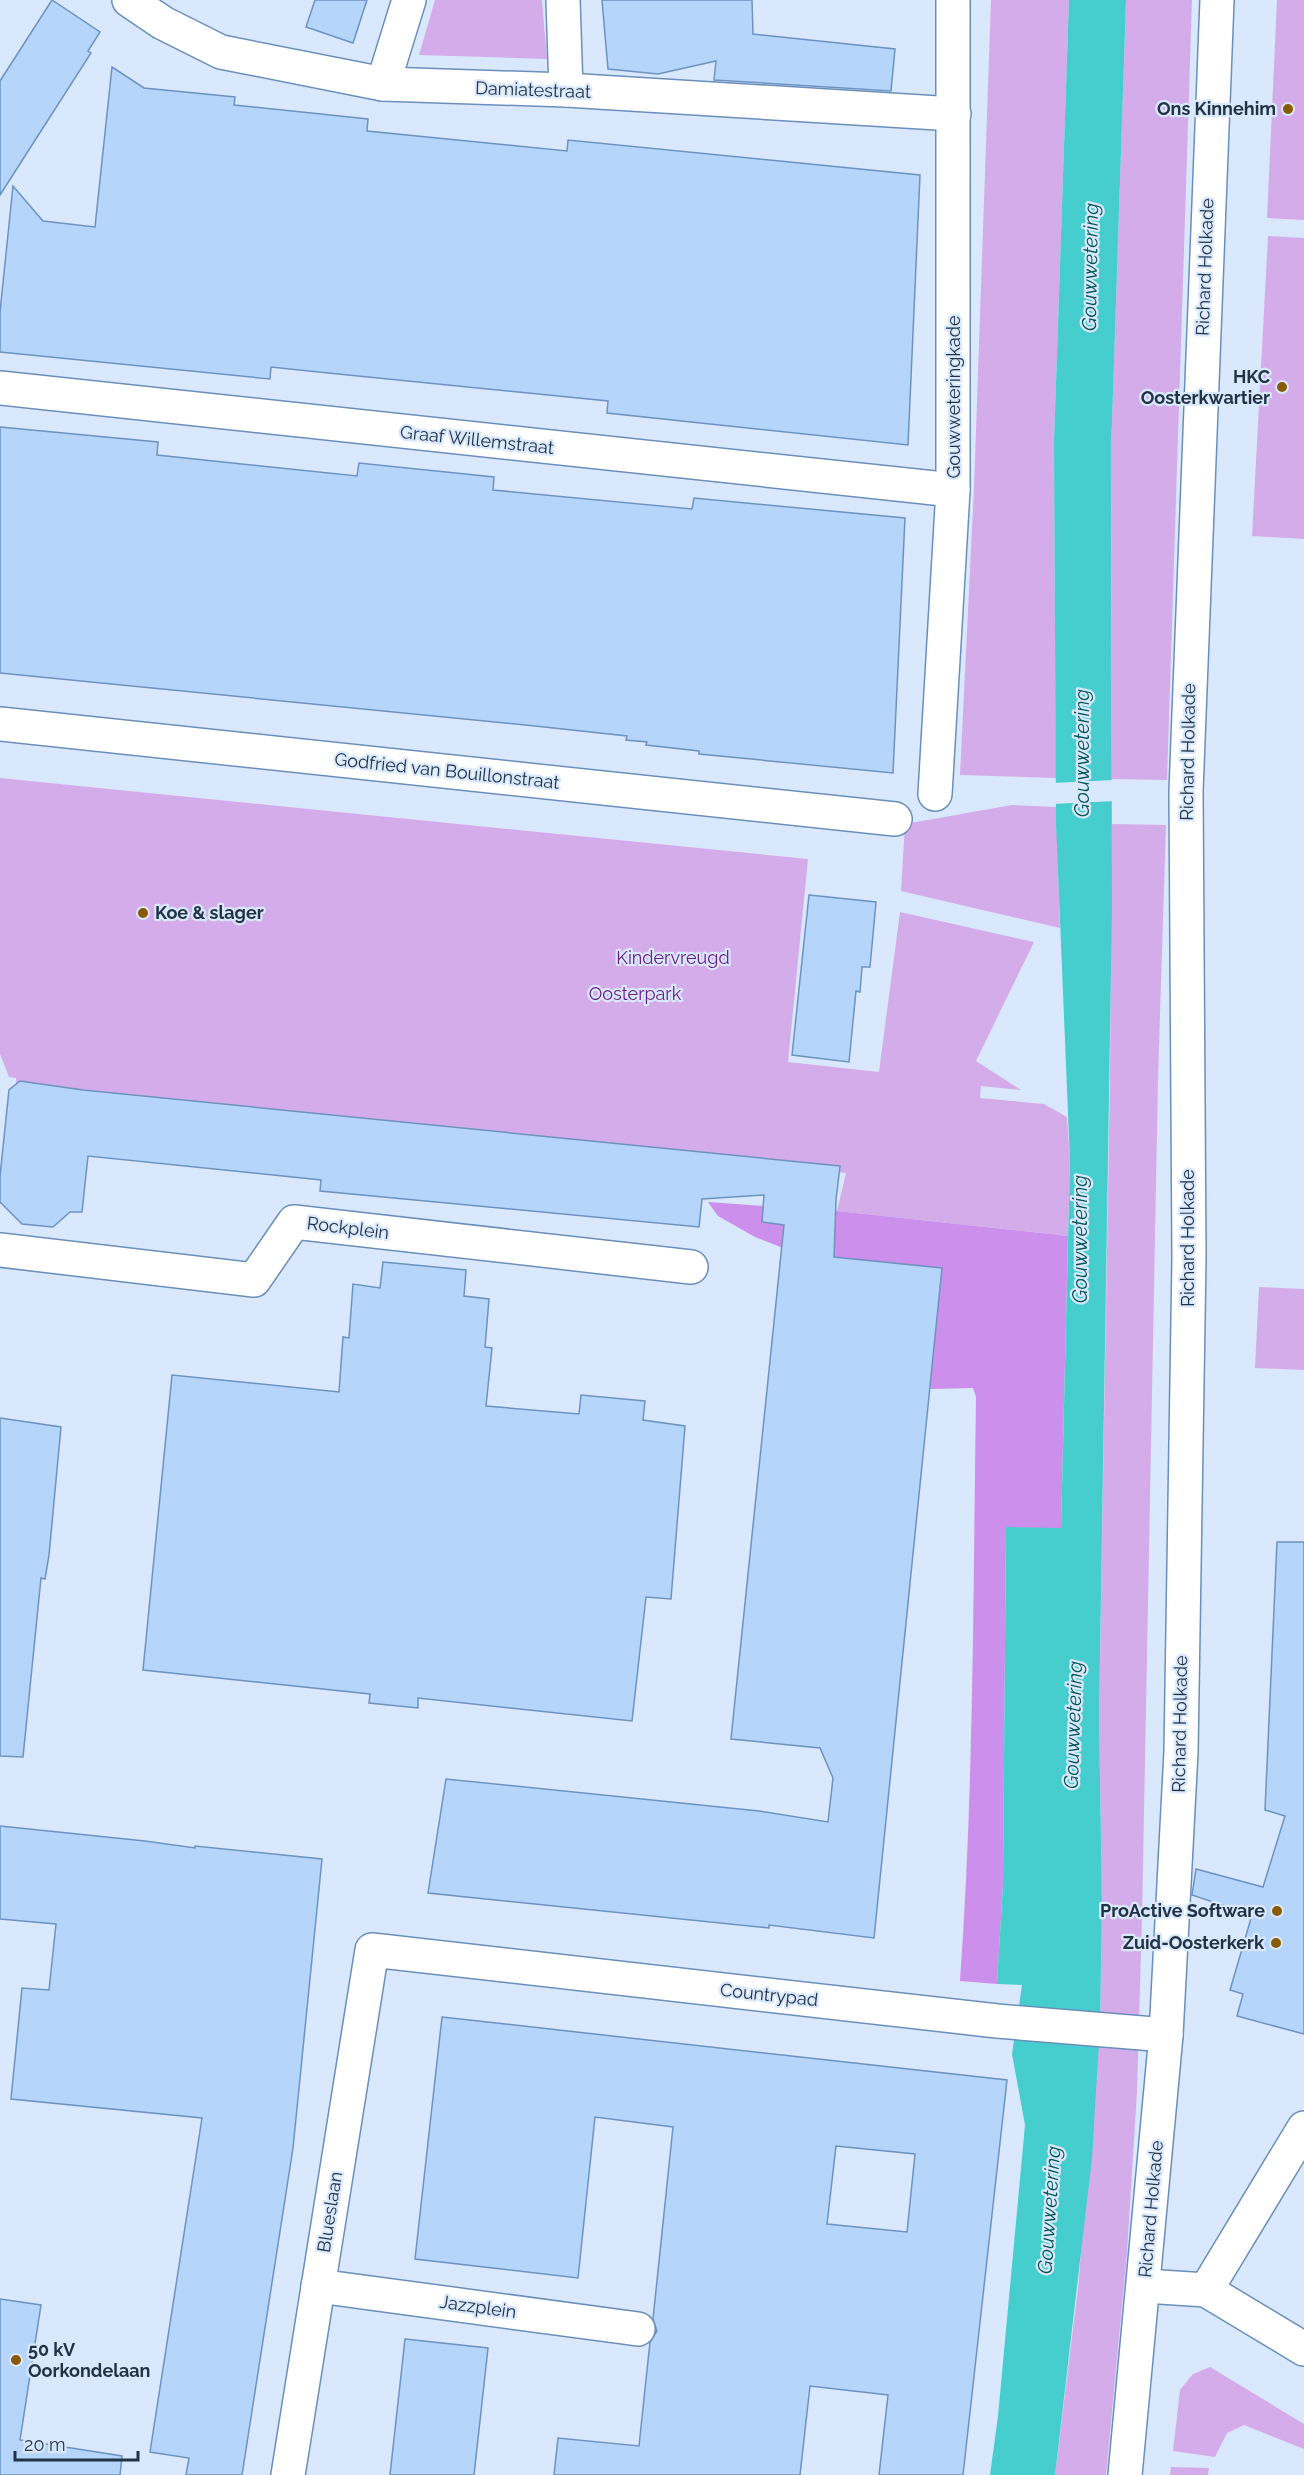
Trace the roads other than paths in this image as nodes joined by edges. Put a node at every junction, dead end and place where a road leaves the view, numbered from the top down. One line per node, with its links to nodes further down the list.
1 (129, 0): 6 (street, Damiatestraat)
2 (409, 0): 6 (street)
3 (563, 0): 7 (street)
4 (953, 0): 8 (street, Gouwweteringkade)
5 (1216, 0): 17 (street, Richard Holkade)
6 (383, 84): 7 (street, Damiatestraat)
7 (566, 90): 8 (street, Damiatestraat)
8 (954, 114): 10 (street, Gouwweteringkade)
9 (0, 388): 10 (street, Graaf Willemstraat)
10 (953, 490): 12 (street, Gouwweteringkade)
11 (0, 724): 13 (street, Godfried van Bouillonstraat)
12 (935, 794)
13 (895, 819)
14 (0, 1250): 15 (street, Rockplein)
15 (691, 1267)
16 (372, 1950): 17 (street, Countrypad); 19 (street, Blueslaan)
17 (1166, 2036): 20 (street, Richard Holkade)
18 (1304, 2128): 21 (street)
19 (318, 2286): 22 (street, Jazzplein); 24 (street, Blueslaan)
20 (1144, 2286): 21 (street); 25 (street, Richard Holkade)
21 (1206, 2290): 23 (street)
22 (638, 2329)
23 (1304, 2349)
24 (288, 2475)
25 (1125, 2475)

